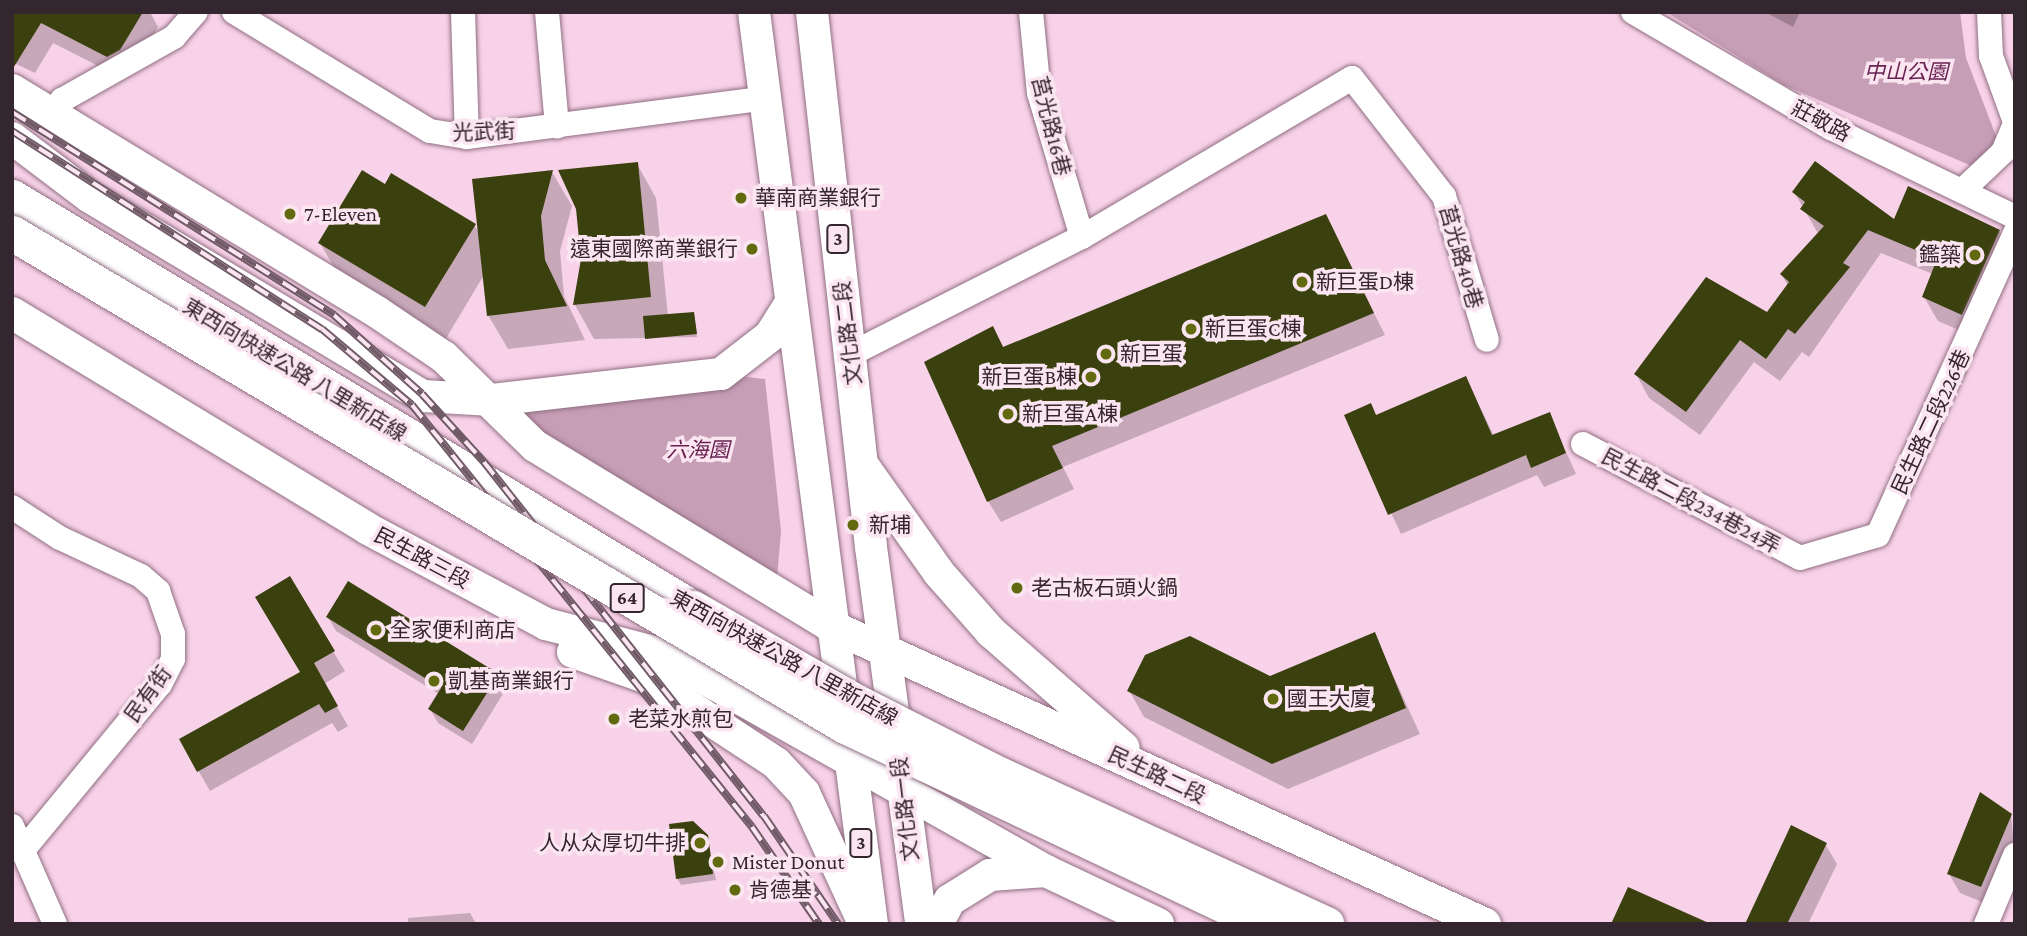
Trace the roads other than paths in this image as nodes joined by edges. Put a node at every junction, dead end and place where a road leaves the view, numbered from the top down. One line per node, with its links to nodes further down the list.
1 (197, 12): 12 (street)
2 (234, 12): 15 (street, 光武街)
3 (463, 12): 15 (street)
4 (547, 12): 14 (street)
5 (754, 12): 11 (main road, 3)
6 (812, 12): 28 (main road, 文化路二段 / 3)
7 (1031, 12): 24 (street, 莒光路16巷)
8 (1633, 12): 18 (street, 莊敬路)
9 (1989, 12): 13 (street)
10 (12, 90): 12 (main road)
11 (766, 98): 14 (street, 光武街); 25 (main road, 3)
12 (51, 115): 29 (main road)
13 (2015, 123): 18 (street)
14 (556, 127): 15 (street, 光武街)
15 (467, 137)
16 (12, 138): 20 (main road)
17 (12, 162): 20 (main road)
18 (1963, 190): 21 (street, 莊敬路)
19 (12, 197): 51 (highway, 東西向快速公路 八里新店線 / 64, bridge)
20 (90, 197): 29 (main road)
21 (2015, 217)
22 (12, 233): 50 (highway, 東西向快速公路 八里新店線 / 64, bridge)
23 (2015, 233): 33 (street, 民生路二段226巷)
24 (1082, 237): 27 (street, 莒光路40巷); 28 (street)
25 (789, 305): 29 (main road); 35 (main road, 3)
26 (12, 313): 34 (main road, 民生路三段)
27 (1487, 340)
28 (851, 354): 31 (main road, 文化路二段 / 3)
29 (492, 400): 35 (main road)
30 (1583, 444): 33 (street, 民生路二段234巷24弄)
31 (864, 466): 36 (main road, 文化路二段 / 3); 38 (main road)
32 (12, 507): 41 (street, 民有街)
33 (1800, 558)
34 (545, 624): 37 (main road, 民生路三段); 45 (main road)
35 (829, 625): 36 (main road, 民生路二段); 37 (main road, 3)
36 (887, 652): 38 (main road, 民生路二段); 39 (main road, 文化路一段 / 3)
37 (850, 763): 39 (main road); 46 (main road, 3)
38 (1156, 774): 52 (main road, 民生路二段)
39 (902, 788): 43 (main road); 47 (main road, 文化路一段 / 3)
40 (12, 826): 41 (street)
41 (24, 849): 44 (street)
42 (2015, 855): 53 (street)
43 (1046, 871): 48 (main road); 49 (main road)
44 (55, 924)
45 (864, 924)
46 (872, 924)
47 (921, 924)
48 (937, 924)
49 (1158, 924)
50 (1263, 924)
51 (1326, 924)
52 (1485, 924)
53 (1986, 924)

